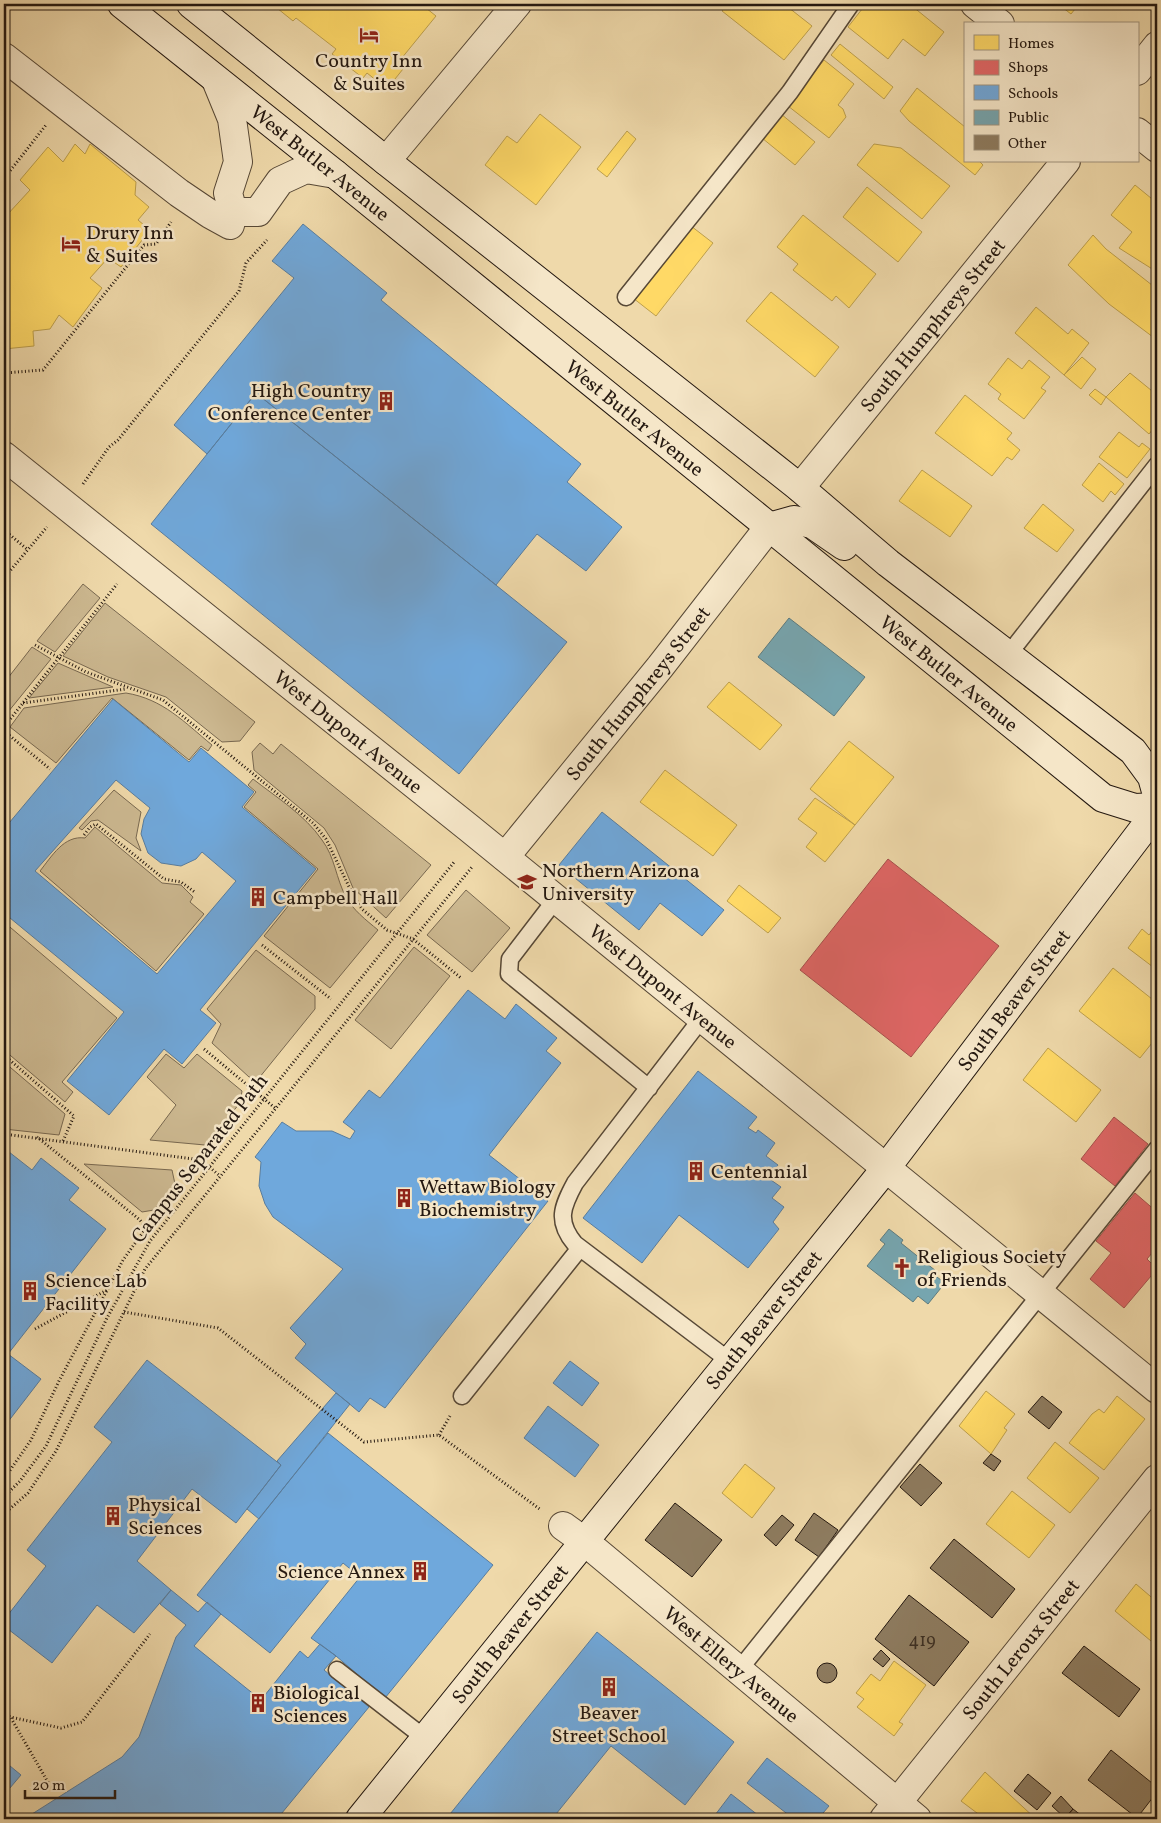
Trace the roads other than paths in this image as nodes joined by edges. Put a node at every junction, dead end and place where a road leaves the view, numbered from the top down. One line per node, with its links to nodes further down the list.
1 (122, 4): 10 (street, West Butler Avenue)
2 (191, 4): 13 (street)
3 (516, 4): 13 (street)
4 (851, 4): 17 (lane)
5 (975, 4): 6 (street)
6 (998, 22)
7 (1157, 46): 9 (street)
8 (4, 58): 16 (street)
9 (1138, 71)
10 (216, 80): 15 (street, West Butler Avenue); 16 (street)
11 (1138, 133): 12 (street)
12 (1157, 148)
13 (386, 161): 20 (street)
14 (1065, 162): 20 (street, South Humphreys Street)
15 (336, 174): 16 (street); 21 (street, West Butler Avenue)
16 (233, 212)
17 (626, 297)
18 (4, 456): 27 (street, West Dupont Avenue)
19 (1157, 465): 23 (lane)
20 (800, 488): 22 (street)
21 (770, 527): 22 (street); 25 (street, West Butler Avenue); 27 (street, South Humphreys Street)
22 (888, 563): 23 (street)
23 (1008, 655): 24 (street)
24 (1157, 795)
25 (1157, 807)
26 (1157, 811): 32 (street, South Beaver Street)
27 (497, 851): 28 (street, West Dupont Avenue)
28 (556, 899): 29 (street, West Dupont Avenue); 30 (lane)
29 (702, 1018): 30 (lane); 32 (street, West Dupont Avenue)
30 (649, 1088): 33 (lane)
31 (1157, 1149): 34 (lane)
32 (886, 1168): 34 (street, West Dupont Avenue); 35 (street, South Beaver Street)
33 (580, 1248): 35 (lane); 37 (lane)
34 (1041, 1295): 36 (street, West Dupont Avenue); 41 (lane)
35 (731, 1362): 39 (street, South Beaver Street)
36 (1157, 1389)
37 (462, 1396)
38 (1157, 1479): 43 (street, South Leroux Street)
39 (574, 1534): 41 (street, West Ellery Avenue); 42 (street, South Beaver Street)
40 (337, 1670): 42 (lane)
41 (739, 1670): 43 (street, West Ellery Avenue)
42 (426, 1739): 44 (street, South Beaver Street)
43 (899, 1814)
44 (360, 1819)

